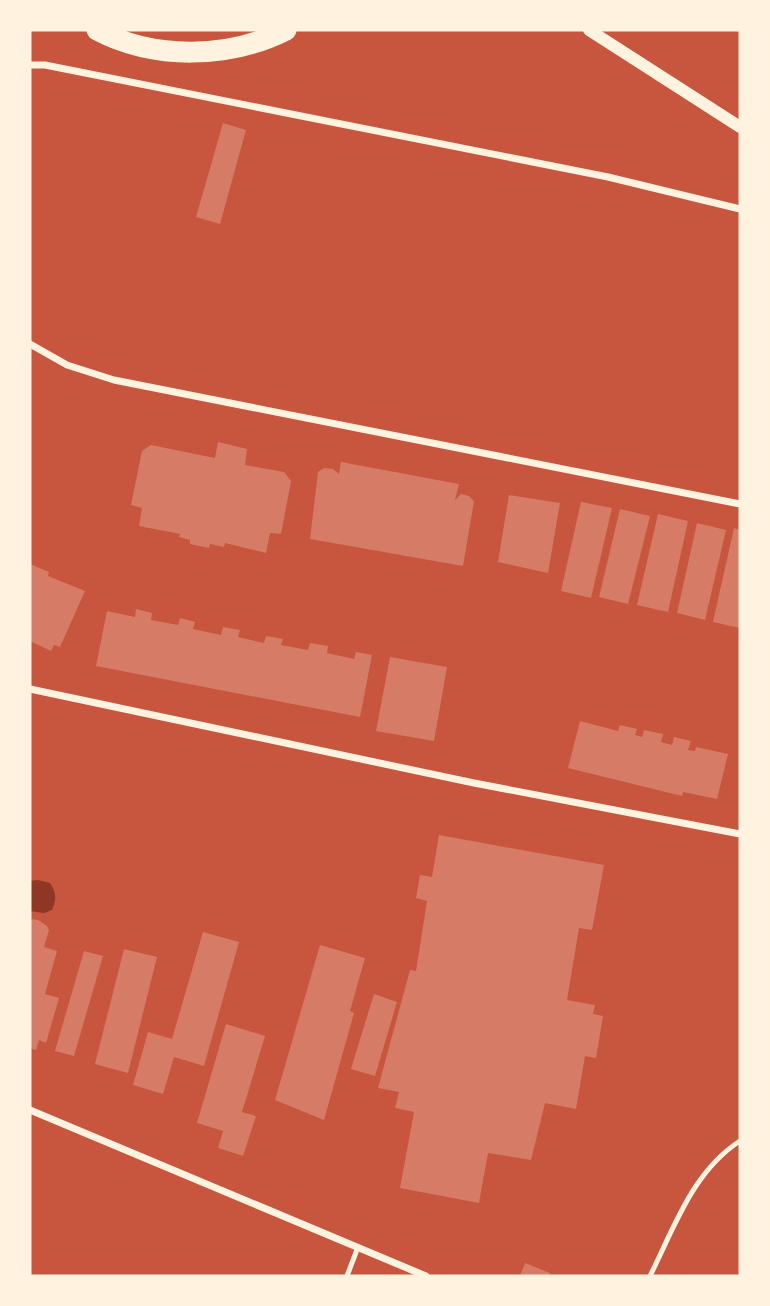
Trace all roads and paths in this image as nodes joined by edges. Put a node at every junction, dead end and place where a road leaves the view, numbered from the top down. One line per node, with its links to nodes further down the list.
1 (97, 30): 2 (highway)
2 (286, 30)
3 (589, 30): 5 (street)
4 (32, 65): 6 (street)
5 (740, 127)
6 (740, 209)
7 (30, 344): 8 (street)
8 (740, 504)
9 (30, 689): 10 (street)
10 (740, 834)
11 (30, 1110): 13 (street)
12 (740, 1141): 16 (lane)
13 (358, 1247): 14 (lane); 15 (street)
14 (347, 1276)
15 (425, 1276)
16 (650, 1276)

